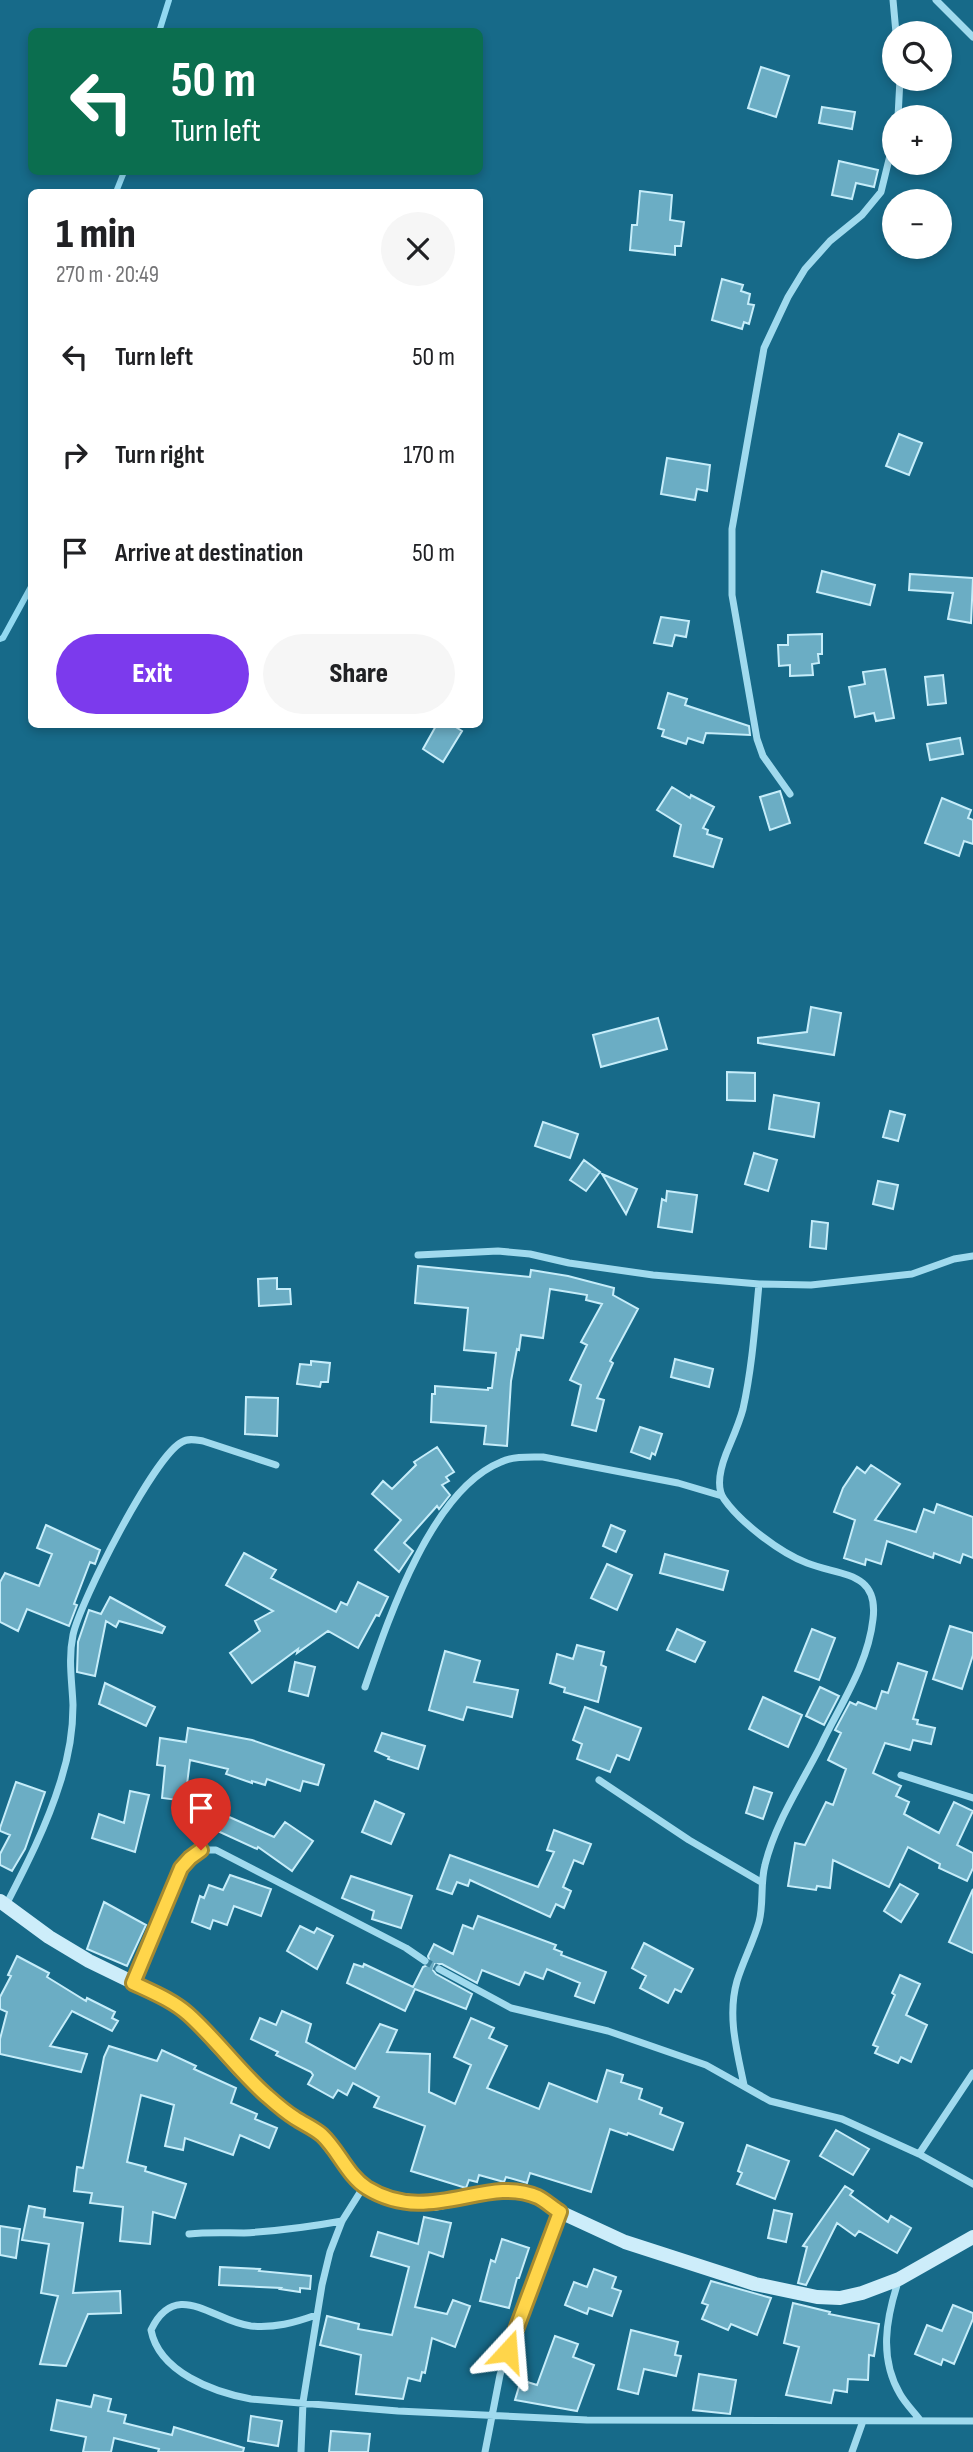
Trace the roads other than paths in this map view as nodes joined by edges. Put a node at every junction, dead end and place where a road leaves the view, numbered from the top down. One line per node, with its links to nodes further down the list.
1 (893, 0): 3 (street)
2 (936, 0): 4 (street)
3 (895, 21)
4 (973, 37)
5 (885, 175): 6 (street)
6 (790, 794)
7 (418, 1255): 9 (street)
8 (973, 1256): 9 (street)
9 (759, 1284): 11 (street)
10 (276, 1465): 17 (street)
11 (722, 1496): 12 (street); 16 (street)
12 (365, 1686)
13 (901, 1775): 15 (street)
14 (599, 1780): 16 (street)
15 (973, 1798)
16 (761, 1882): 22 (street)
17 (3, 1903): 20 (street)
18 (425, 1961): 20 (street)
19 (439, 1969): 22 (street)
20 (133, 1983): 25 (street)
21 (973, 2073): 23 (street)
22 (744, 2085): 23 (street)
23 (919, 2154): 24 (street)
24 (973, 2184)
25 (364, 2186): 26 (street); 27 (street)
26 (560, 2212): 30 (street); 33 (street)
27 (342, 2221): 28 (street); 31 (street)
28 (189, 2234)
29 (973, 2237): 30 (street)
30 (899, 2278): 34 (street)
31 (316, 2315): 32 (street); 32 (street)
32 (303, 2402): 33 (street); 37 (street)
33 (492, 2416): 35 (street); 38 (street)
34 (920, 2420): 35 (street); 36 (street)
35 (863, 2421): 39 (street)
36 (973, 2421)
37 (301, 2452)
38 (485, 2452)
39 (852, 2452)

